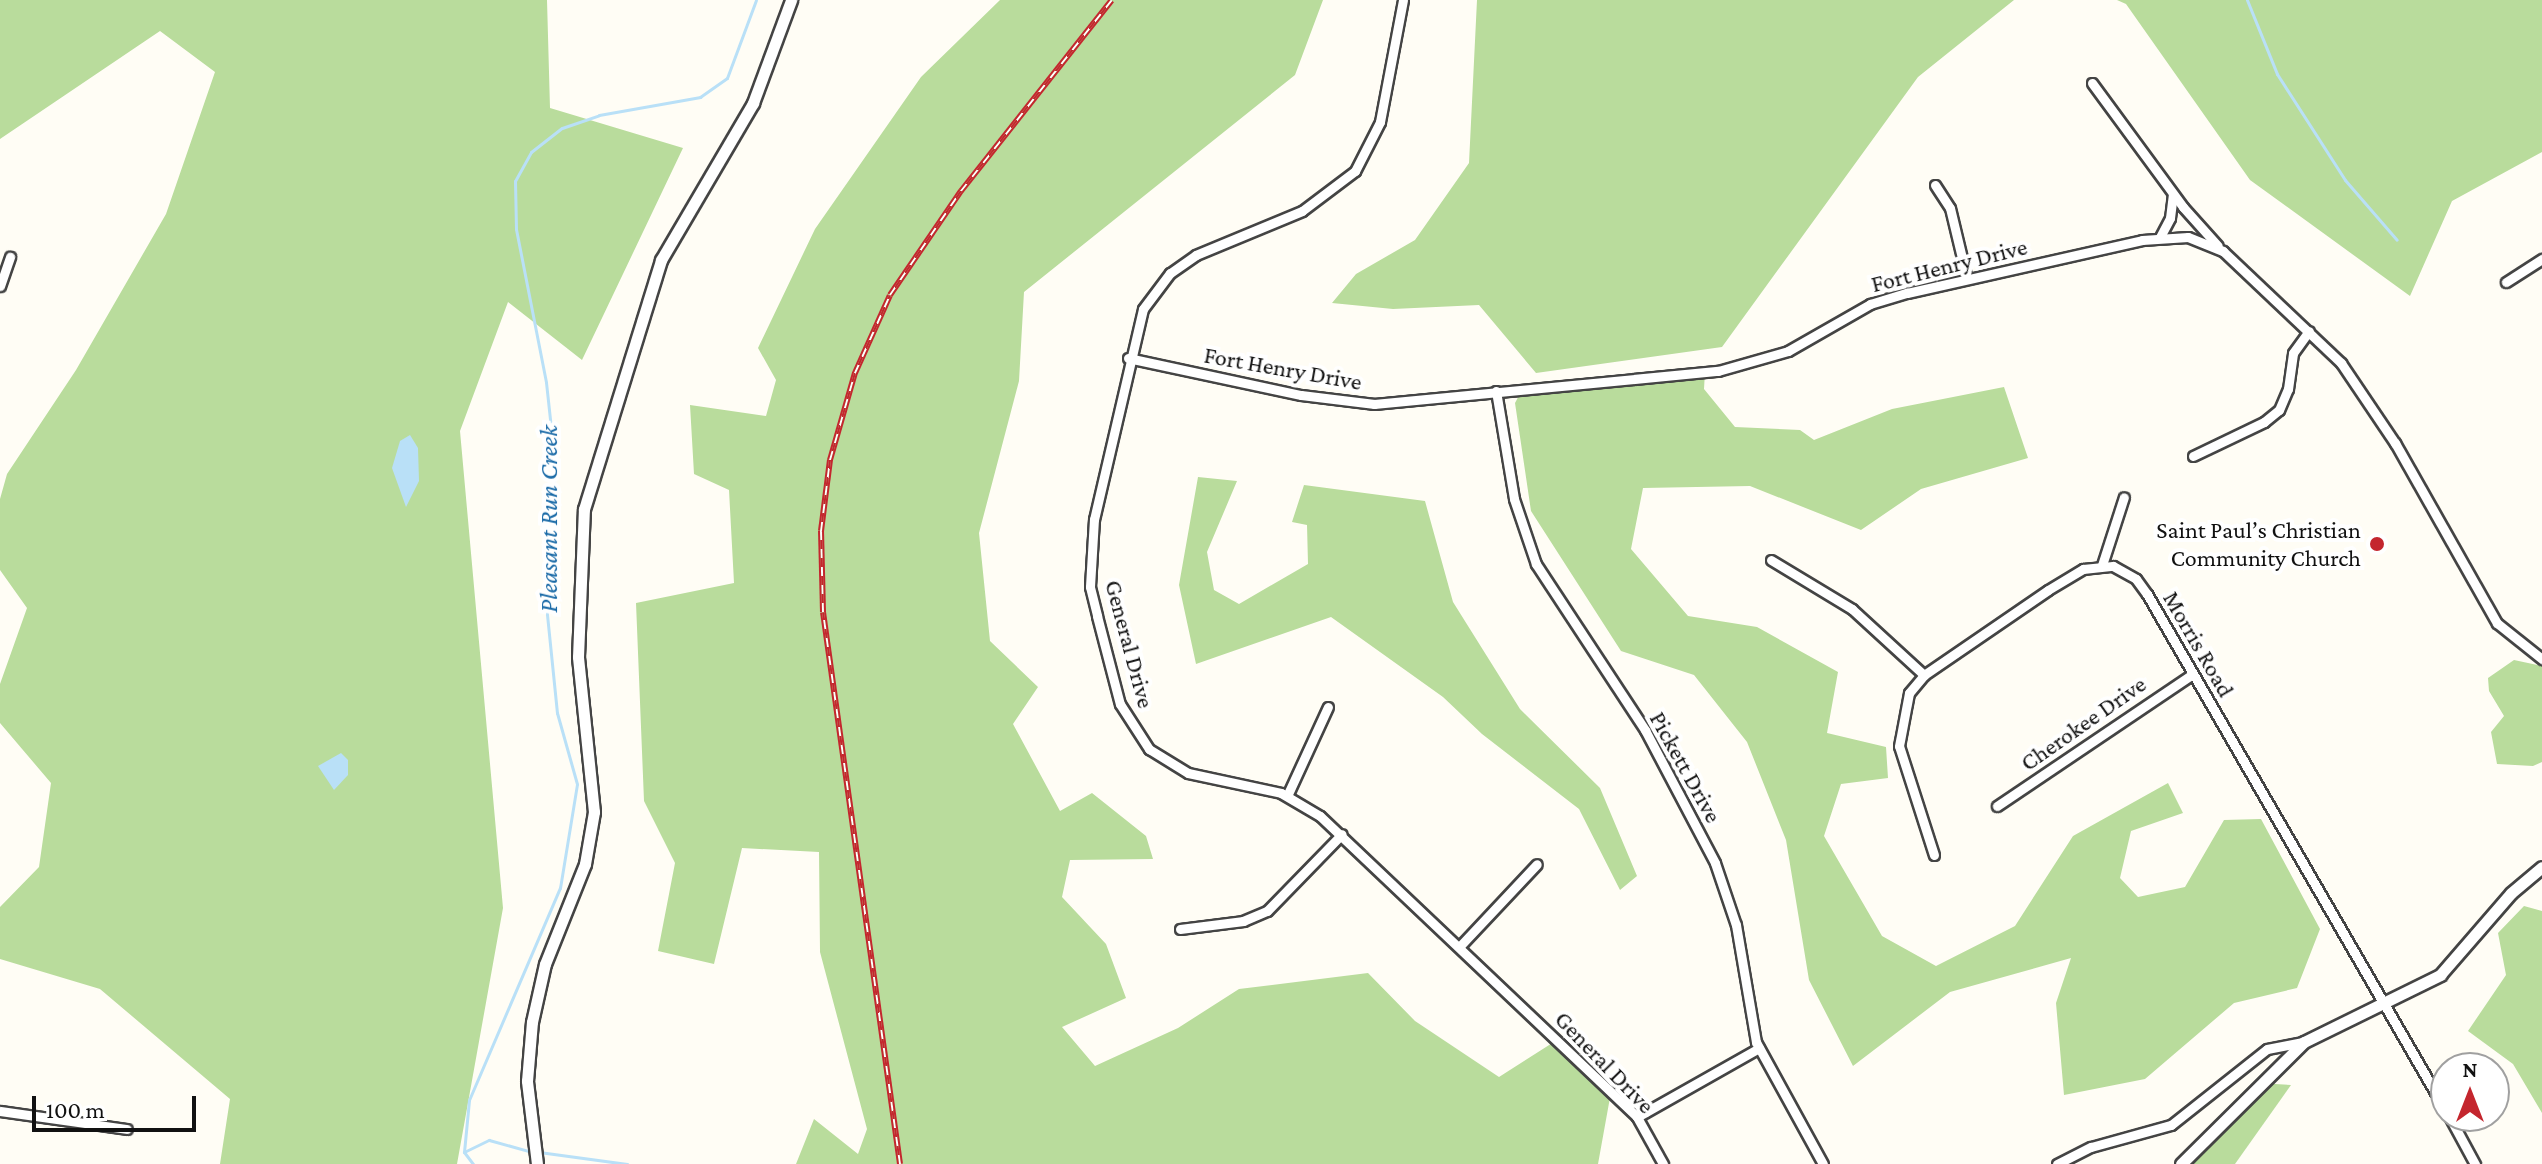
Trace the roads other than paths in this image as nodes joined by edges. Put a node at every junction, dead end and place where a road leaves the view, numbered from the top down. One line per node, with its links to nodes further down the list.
1 (791, 0): 40 (street)
2 (1403, 0): 14 (street, General Drive)
3 (2092, 83): 5 (street)
4 (1935, 185): 10 (street)
5 (2173, 194): 6 (street); 7 (street)
6 (2160, 237): 7 (street, Fort Henry Drive); 10 (street, Fort Henry Drive)
7 (2223, 251): 13 (street, Fort Henry Drive)
8 (10, 257): 12 (street)
9 (2542, 259): 11 (street)
10 (1967, 279): 15 (street, Fort Henry Drive)
11 (2506, 282)
12 (0, 286)
13 (2309, 331): 16 (street); 20 (street, Fort Henry Drive)
14 (1128, 358): 15 (street, Fort Henry Drive); 24 (street, General Drive)
15 (1496, 391): 34 (street, Pickett Drive)
16 (2193, 456)
17 (2124, 497): 19 (street)
18 (1771, 560): 22 (street)
19 (2102, 565): 21 (street, Morris Road); 22 (street)
20 (2542, 659)
21 (2193, 674): 25 (street, Cherokee Drive); 32 (street, Morris Road)
22 (1924, 675): 27 (street)
23 (1328, 707): 24 (street)
24 (1287, 796): 26 (street, General Drive)
25 (1997, 806)
26 (1342, 834): 30 (street); 31 (street, General Drive)
27 (1934, 855)
28 (1537, 864): 31 (street)
29 (2542, 867): 32 (street)
30 (1180, 929)
31 (1460, 946): 37 (street, General Drive)
32 (2383, 1004): 33 (street); 35 (street, Morris Road)
33 (2304, 1042): 43 (street); 44 (street)
34 (1759, 1048): 37 (street); 42 (street, Pickett Drive)
35 (2430, 1085)
36 (0, 1111): 38 (street)
37 (1637, 1117): 41 (street, General Drive)
38 (127, 1129)
39 (2457, 1132): 45 (street, Morris Road)
40 (537, 1164)
41 (1663, 1164)
42 (1823, 1164)
43 (2057, 1164)
44 (2181, 1164)
45 (2475, 1164)

